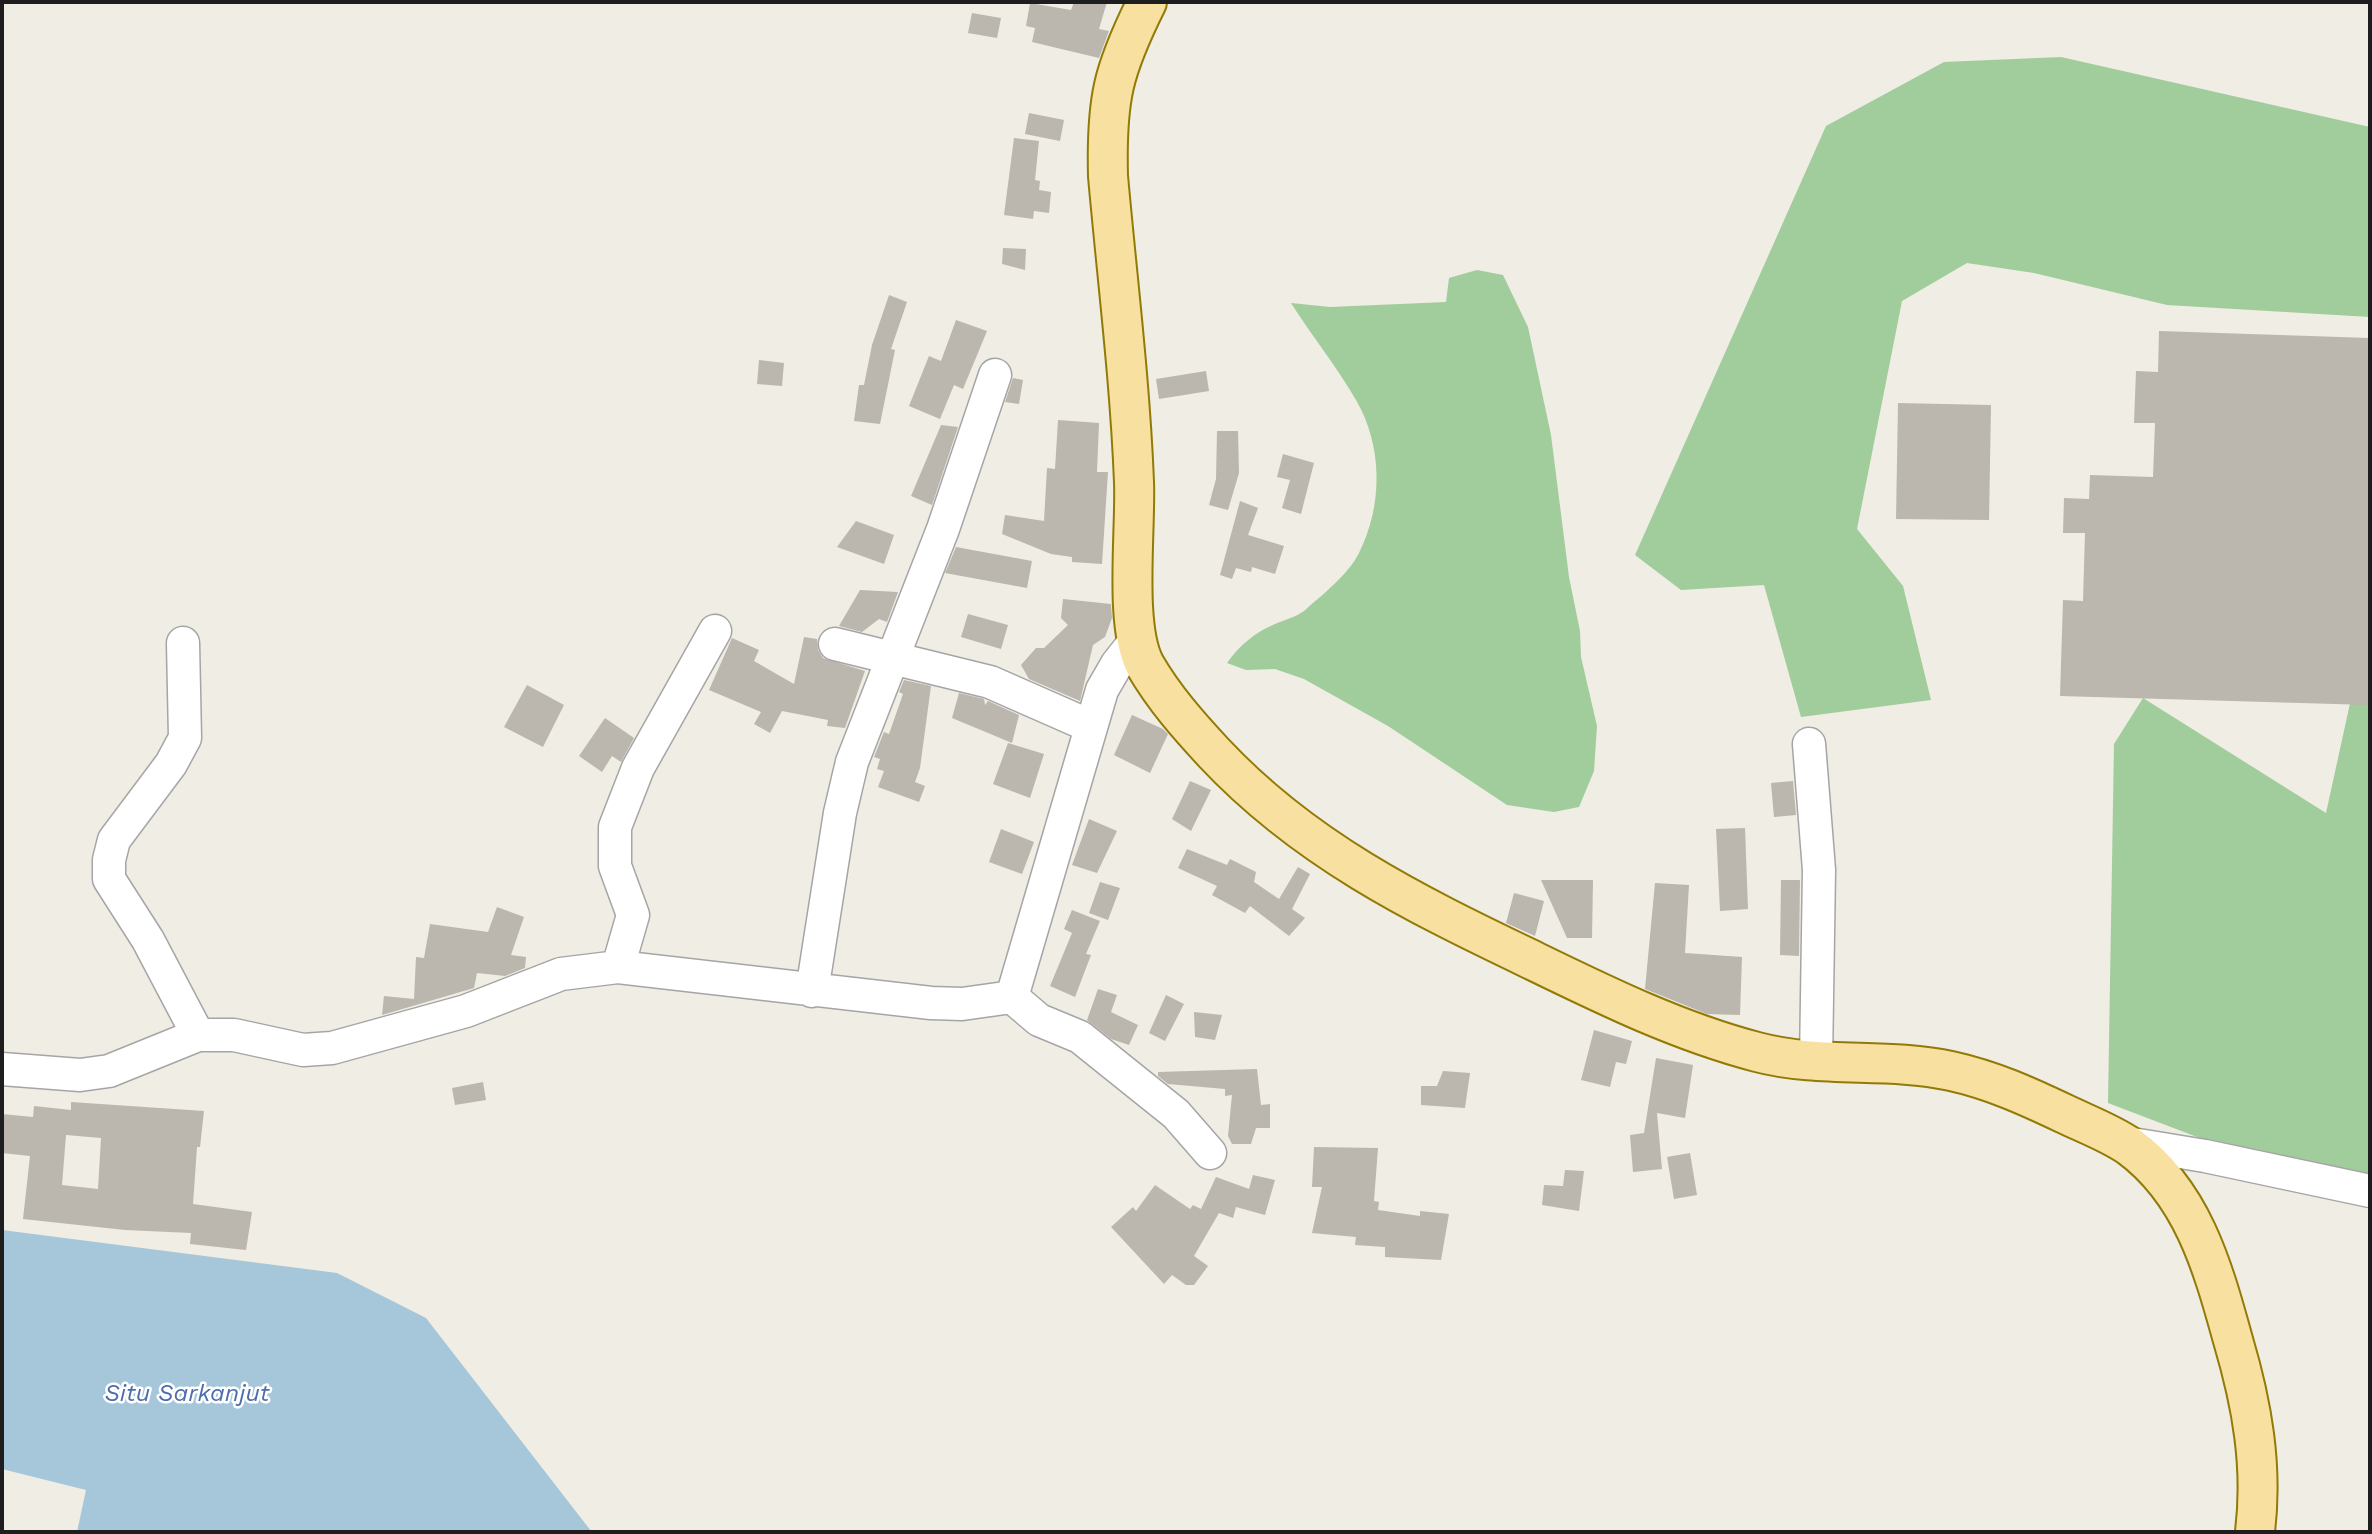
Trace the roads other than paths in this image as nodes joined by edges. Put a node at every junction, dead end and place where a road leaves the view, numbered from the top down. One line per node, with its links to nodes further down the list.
1 (1147, 2): 4 (main road)
2 (995, 376): 7 (street)
3 (715, 631): 10 (street)
4 (1136, 640): 8 (street); 14 (main road)
5 (183, 643): 13 (street)
6 (835, 644): 7 (street)
7 (893, 656): 8 (street); 11 (street)
8 (1090, 726): 12 (street)
9 (1809, 744): 14 (street)
10 (618, 967): 11 (street); 13 (street)
11 (812, 991): 12 (street)
12 (1012, 997): 17 (street)
13 (198, 1035): 15 (street)
14 (1816, 1062): 16 (main road)
15 (2, 1069)
16 (2126, 1143): 18 (street); 19 (main road)
17 (1210, 1153)
18 (2370, 1191)
19 (2255, 1532)

